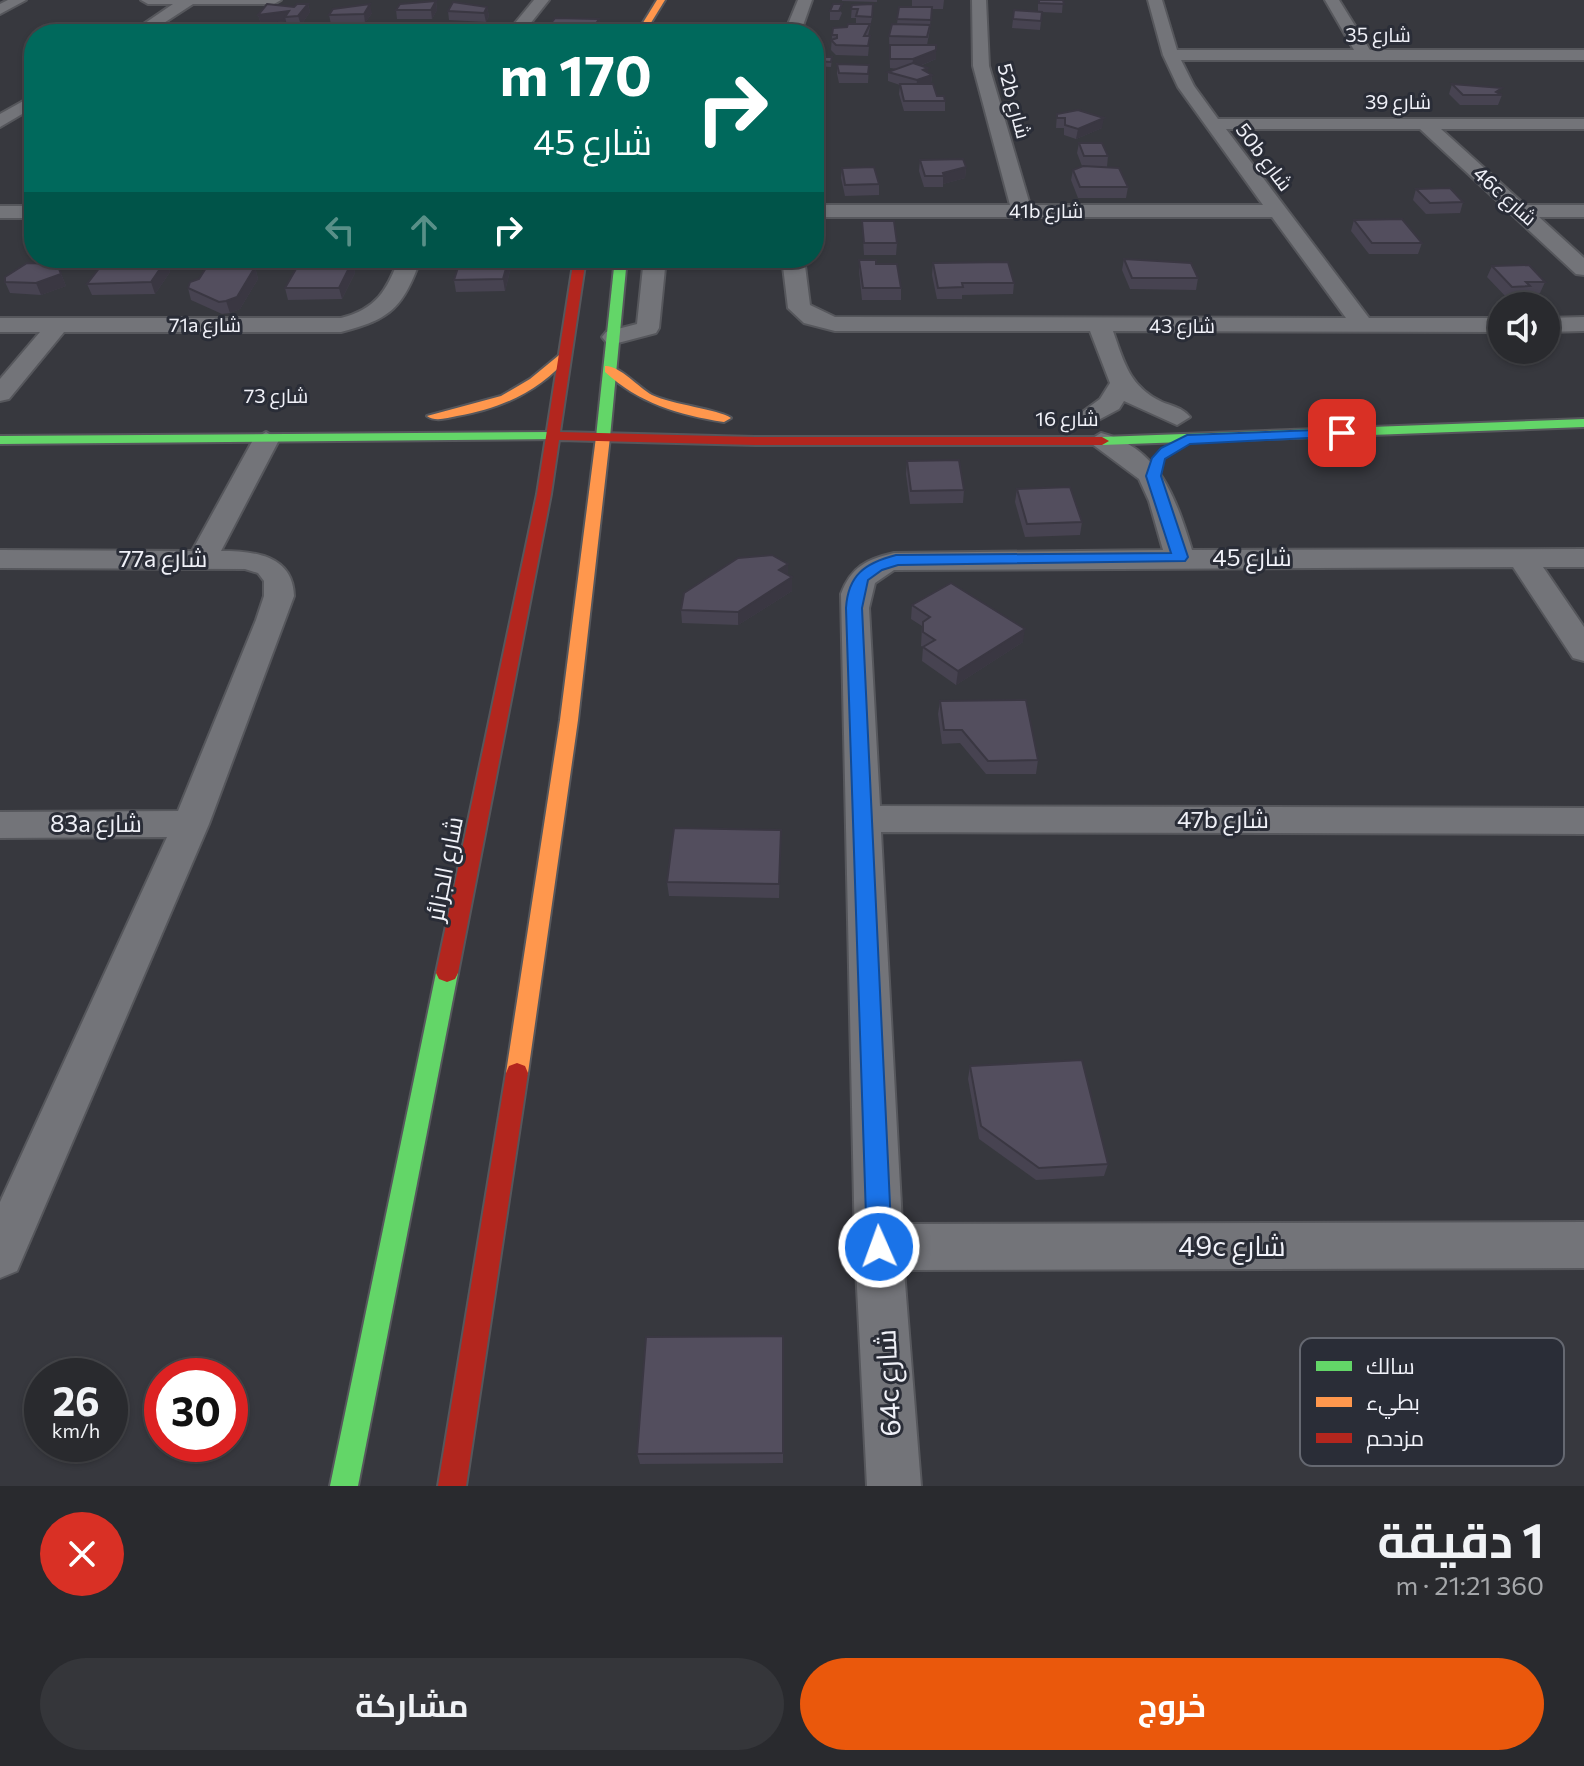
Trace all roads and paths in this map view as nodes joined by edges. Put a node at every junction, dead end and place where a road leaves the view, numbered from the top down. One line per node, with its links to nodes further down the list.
1 (19, 0): 12 (street)
2 (148, 0): 11 (street)
3 (274, 0): 11 (street)
4 (517, 0): 5 (street)
5 (541, 0): 14 (street)
6 (661, 0): 15 (main road)
7 (805, 0): 16 (street)
8 (979, 0): 27 (street, 52b شارع)
9 (1155, 0): 17 (street, 50b شارع)
10 (1332, 0): 18 (street)
11 (188, 1): 13 (street)
12 (0, 10)
13 (152, 24)
14 (522, 24)
15 (646, 24)
16 (796, 24)
17 (1171, 55): 18 (street, شارع 35); 23 (street, 50b شارع)
18 (1365, 55): 19 (street, شارع 35)
19 (1584, 55)
20 (24, 107): 21 (street)
21 (0, 123): 22 (street)
22 (24, 124)
23 (1212, 124): 24 (street, شارع 39); 28 (street, 50b شارع)
24 (1425, 124): 25 (street, شارع 39); 29 (street, 46c شارع)
25 (1584, 124)
26 (824, 211): 27 (street, 41b شارع)
27 (1022, 211): 28 (street, 41b شارع)
28 (1277, 211): 45 (street, 50b شارع)
29 (1520, 211): 30 (street); 38 (street, 46c شارع)
30 (1584, 211)
31 (0, 212): 32 (street)
32 (24, 212)
33 (407, 268): 41 (street, 71a شارع)
34 (578, 268): 47 (main road, شارع الجزائر)
35 (620, 268): 46 (main road)
36 (654, 268): 46 (street)
37 (794, 268): 44 (street, شارع 43)
38 (1584, 269)
39 (1584, 324): 43 (street)
40 (0, 325): 41 (street, 71a شارع)
41 (58, 325): 50 (street)
42 (1488, 325): 45 (street, شارع 43)
43 (1560, 325)
44 (1100, 326): 45 (street, شارع 43); 49 (street)
45 (1363, 326)
46 (614, 337): 48 (main road)
47 (564, 355): 56 (main road, شارع الجزائر); 56 (main road)
48 (609, 369): 57 (main road); 57 (main road, شارع 16)
49 (1120, 386): 54 (street); 55 (street)
50 (0, 394)
51 (1584, 413): 52 (main road)
52 (1239, 417)
53 (1584, 423): 54 (main road, شارع 16)
54 (1185, 425): 55 (main road, شارع 16); 55 (main road, شارع 16); 65 (street)
55 (1086, 426): 61 (main road, شارع 16); 65 (street)
56 (552, 427): 57 (main road, شارع 16); 58 (main road, شارع 73); 67 (main road, شارع الجزائر)
57 (606, 428): 61 (main road, شارع 16); 68 (main road)
58 (392, 439): 60 (main road, شارع 73); 62 (main road)
59 (0, 440): 60 (main road, شارع 73)
60 (266, 440): 73 (street)
61 (755, 441): 63 (main road)
62 (502, 452)
63 (647, 457)
64 (526, 467): 67 (main road)
65 (1154, 476): 69 (street)
66 (616, 484): 68 (main road)
67 (544, 494): 83 (main road, شارع الجزائر)
68 (594, 520): 84 (main road)
69 (1180, 557): 70 (street, شارع 45); 74 (street, شارع 45)
70 (1522, 558): 71 (street, شارع 45); 75 (street)
71 (1584, 558)
72 (0, 559): 73 (street, 77a شارع)
73 (202, 559): 78 (street, 77a شارع)
74 (854, 608): 76 (street, 64c شارع)
75 (1584, 651)
76 (863, 819): 77 (street, 47b شارع); 81 (street, 64c شارع)
77 (1584, 821)
78 (191, 824): 79 (street, 83a شارع); 82 (street)
79 (0, 825)
80 (1584, 1245): 81 (street, 49c شارع)
81 (879, 1247): 85 (street, 64c شارع)
82 (0, 1255)
83 (344, 1486)
84 (452, 1486)
85 (894, 1486)

